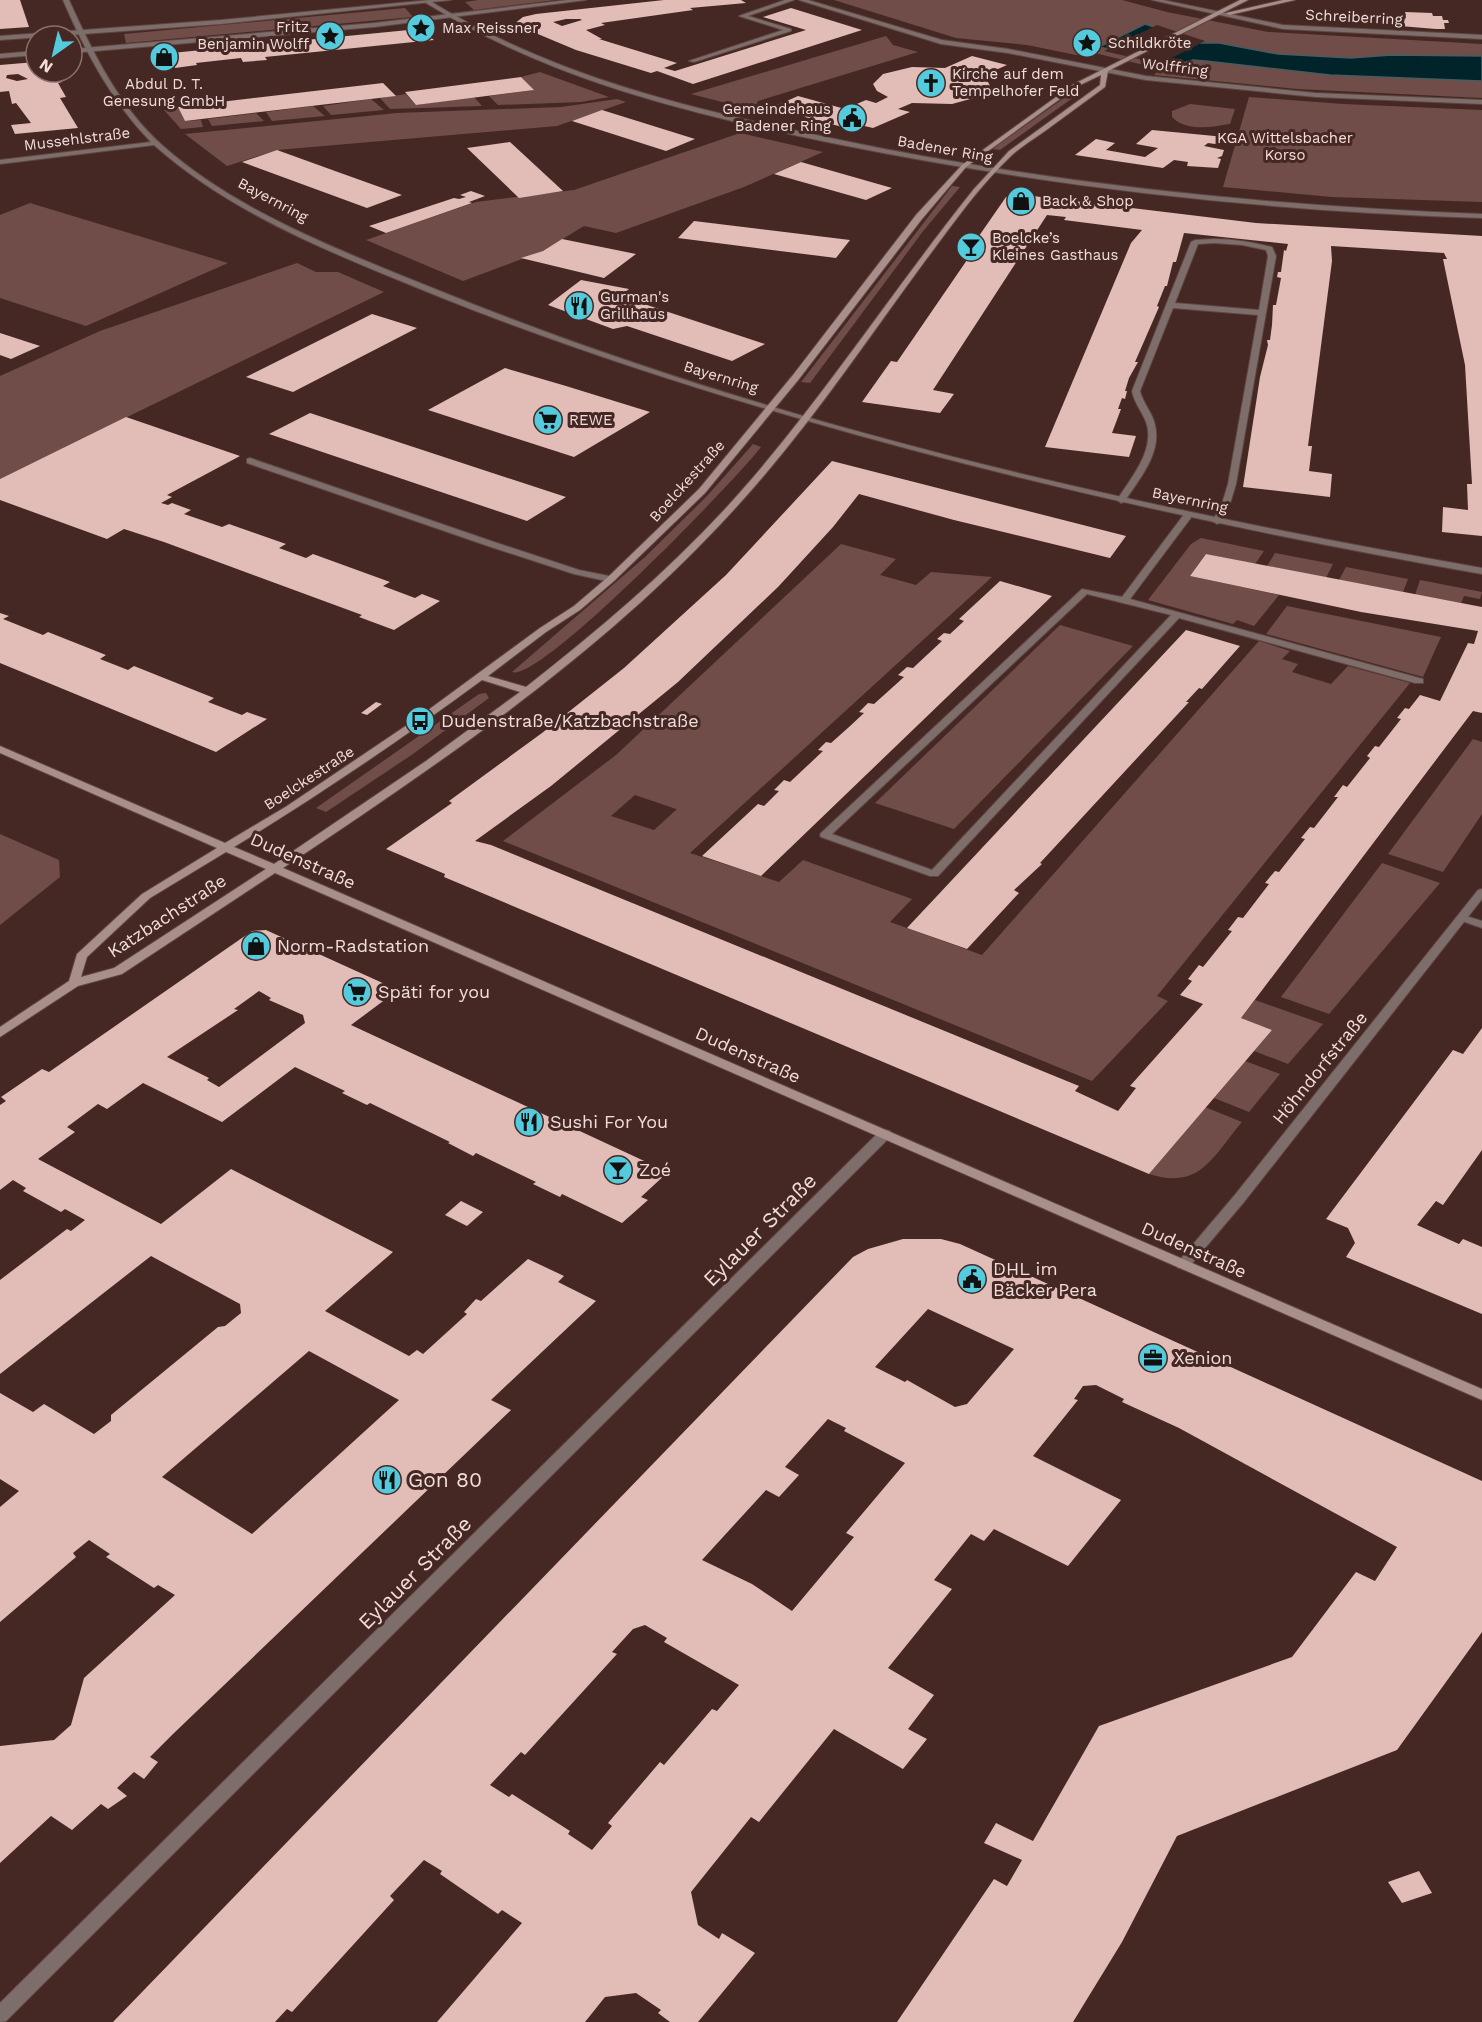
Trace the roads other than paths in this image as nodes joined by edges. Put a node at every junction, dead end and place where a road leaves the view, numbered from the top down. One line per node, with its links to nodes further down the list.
1 (66, 0): 12 (street, Bayernring)
2 (448, 0): 9 (street)
3 (583, 0): 11 (street)
4 (791, 0): 22 (street)
5 (802, 0): 23 (street, Wolffring)
6 (1155, 0): 10 (street, Schreiberring)
7 (1245, 0): 10 (main road, Boelckestraße)
8 (1293, 0): 10 (main road, Boelckestraße)
9 (428, 2): 11 (street, Badener Ring); 13 (street)
10 (1222, 14): 15 (street, Schreiberring); 23 (main road, Boelckestraße)
11 (449, 17): 19 (street); 27 (street, Badener Ring)
12 (77, 24)
13 (84, 33)
14 (24, 37): 16 (street)
15 (1482, 37)
16 (0, 38)
17 (84, 39): 19 (street, Bayernring)
18 (84, 50): 19 (street)
19 (90, 50): 25 (street, Bayernring)
20 (24, 54): 21 (street)
21 (0, 56)
22 (692, 62)
23 (1105, 70): 24 (street, Wolffring); 27 (main road, Boelckestraße); 28 (main road)
24 (1482, 102)
25 (156, 143): 26 (street, Mussehlstraße); 32 (street, Bayernring)
26 (0, 162)
27 (964, 166): 28 (street, Badener Ring); 32 (main road, Boelckestraße)
28 (994, 171): 29 (street, Badener Ring); 33 (main road)
29 (1482, 216)
30 (1169, 305): 31 (street); 31 (street); 35 (street)
31 (1262, 313): 37 (street)
32 (770, 408): 33 (street, Bayernring); 39 (main road, Boelckestraße)
33 (805, 418): 35 (street, Bayernring); 44 (main road)
34 (250, 461): 39 (street)
35 (1121, 500): 36 (street, Bayernring)
36 (1188, 515): 37 (street, Bayernring); 40 (street)
37 (1217, 521): 38 (street, Bayernring)
38 (1482, 571)
39 (611, 579): 42 (main road, Boelckestraße)
40 (1124, 600): 41 (street); 41 (street)
41 (1177, 614): 43 (street)
42 (482, 677): 44 (main road); 46 (main road, Boelckestraße)
43 (1419, 681)
44 (526, 691): 47 (main road)
45 (0, 749): 46 (main road, Dudenstraße)
46 (228, 848): 47 (main road, Dudenstraße); 51 (main road, Katzbachstraße)
47 (274, 868): 51 (main road, Katzbachstraße); 53 (main road, Dudenstraße)
48 (1482, 892): 49 (street, Höhndorfstraße)
49 (1463, 918): 50 (street); 54 (street, Höhndorfstraße)
50 (1482, 925)
51 (74, 983): 52 (main road, Katzbachstraße)
52 (0, 1033)
53 (885, 1134): 54 (main road, Dudenstraße); 56 (street, Eylauer Straße)
54 (1183, 1265): 55 (main road, Dudenstraße)
55 (1482, 1395)
56 (0, 2015)

